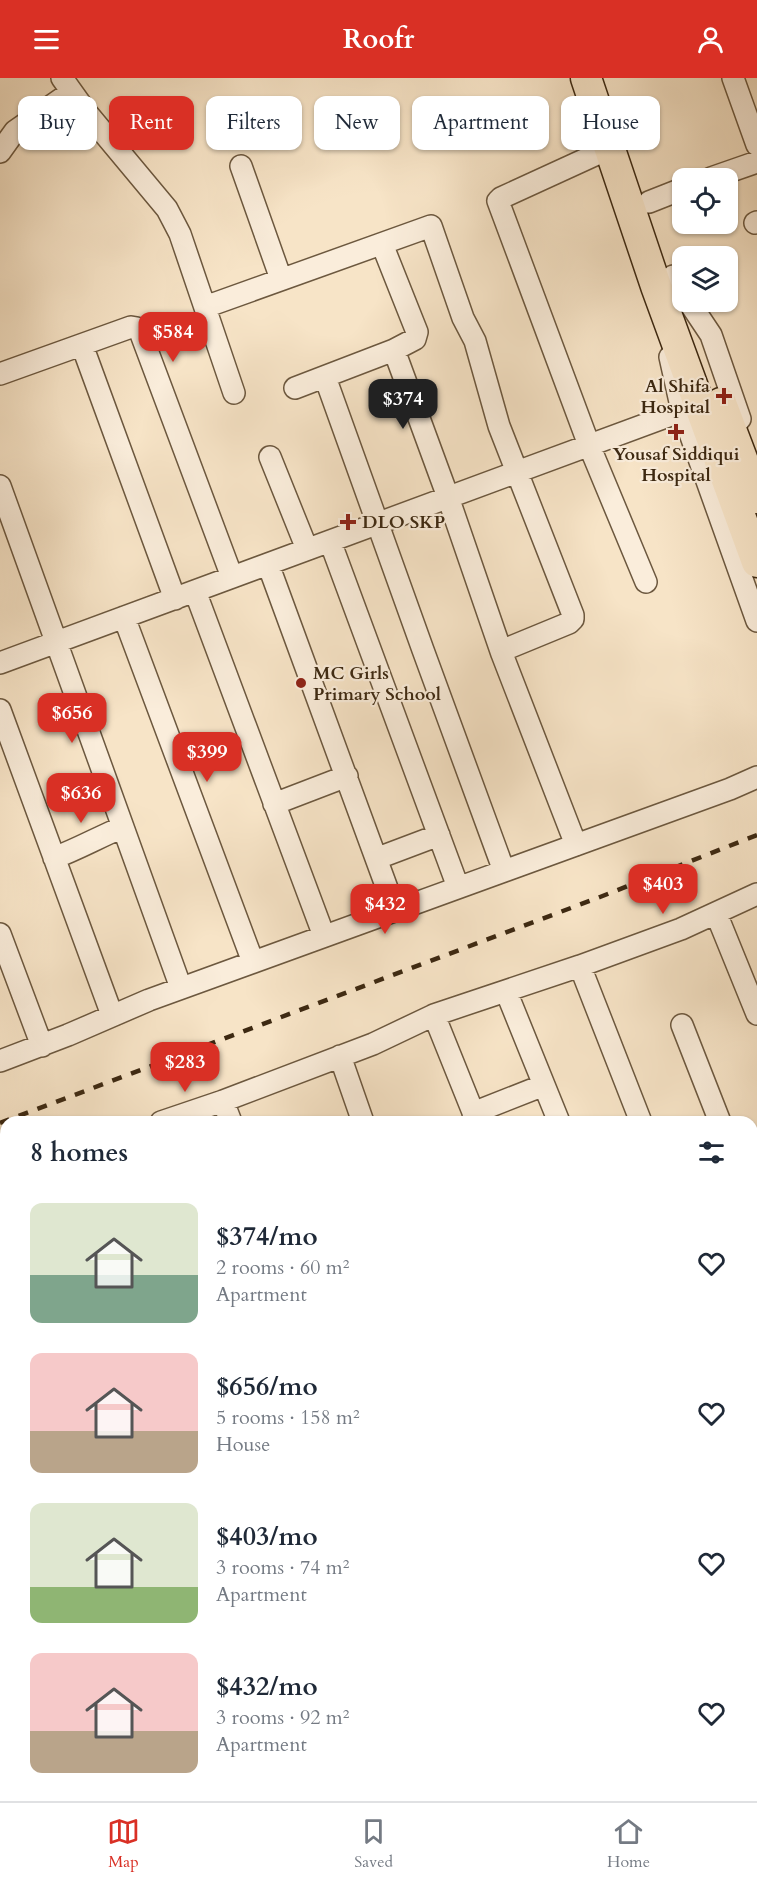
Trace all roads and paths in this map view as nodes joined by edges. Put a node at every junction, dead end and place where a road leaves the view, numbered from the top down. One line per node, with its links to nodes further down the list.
1 (586, 78): 5 (highway)
2 (607, 78): 15 (highway)
3 (733, 78): 7 (street)
4 (67, 85): 6 (street); 20 (street)
5 (592, 96)
6 (8, 131): 10 (street)
7 (757, 145)
8 (606, 150): 32 (street)
9 (611, 150): 19 (highway)
10 (0, 152)
11 (757, 162): 13 (street)
12 (241, 166): 17 (street)
13 (738, 169)
14 (672, 193): 15 (street)
15 (649, 202): 18 (highway)
16 (382, 244): 17 (street); 26 (street); 35 (street)
17 (281, 279): 20 (street)
18 (672, 281)
19 (672, 284)
20 (204, 307): 30 (street)
21 (676, 312): 31 (street)
22 (681, 312): 42 (highway)
23 (683, 312): 38 (highway)
24 (696, 312): 34 (street)
25 (82, 345): 27 (street); 44 (street); 47 (street)
26 (394, 350): 28 (street); 37 (street)
27 (0, 374)
28 (325, 376): 29 (street); 39 (street)
29 (295, 388)
30 (234, 393)
31 (682, 411): 32 (street); 49 (street)
32 (589, 445): 35 (street); 45 (street)
33 (270, 457): 41 (street)
34 (757, 467)
35 (518, 471): 37 (street); 51 (street)
36 (0, 486): 50 (street)
37 (448, 497): 39 (street); 51 (street)
38 (757, 498)
39 (377, 523): 40 (street); 62 (street)
40 (330, 541): 41 (street); 58 (street)
41 (307, 549): 43 (street)
42 (757, 562)
43 (268, 564): 44 (street); 54 (street)
44 (232, 577): 46 (street)
45 (646, 582)
46 (195, 591): 47 (street); 56 (street)
47 (175, 598): 48 (street)
48 (124, 617): 50 (street); 69 (street)
49 (757, 621)
50 (56, 643): 52 (street); 57 (street)
51 (501, 651): 59 (street)
52 (0, 663)
53 (0, 710): 60 (street)
54 (347, 777): 56 (street); 61 (street)
55 (757, 777): 59 (street)
56 (274, 804): 68 (street)
57 (123, 827): 60 (street); 71 (street)
58 (439, 836): 61 (street); 63 (street)
59 (576, 844): 62 (street)
60 (54, 858): 74 (street)
61 (378, 858): 65 (street)
62 (504, 871): 63 (street)
63 (458, 887): 65 (street)
64 (757, 894): 66 (street)
65 (395, 910): 68 (street)
66 (716, 914): 70 (street); 73 (street)
67 (0, 934): 77 (street)
68 (324, 936): 69 (street)
69 (253, 962): 71 (street)
70 (580, 966): 72 (street); 88 (street)
71 (181, 988): 74 (street)
72 (506, 991): 75 (street); 80 (street)
73 (757, 1014)
74 (112, 1015): 77 (street)
75 (434, 1015): 78 (street); 85 (street)
76 (682, 1025): 89 (street)
77 (42, 1046): 79 (street)
78 (340, 1056): 81 (street); 84 (street)
79 (0, 1061)
80 (544, 1085): 86 (street); 87 (street)
81 (223, 1101): 82 (street); 83 (street)
82 (179, 1116)
83 (229, 1116)
84 (361, 1116)
85 (474, 1116)
86 (479, 1116)
87 (557, 1116)
88 (639, 1116)
89 (718, 1116)

